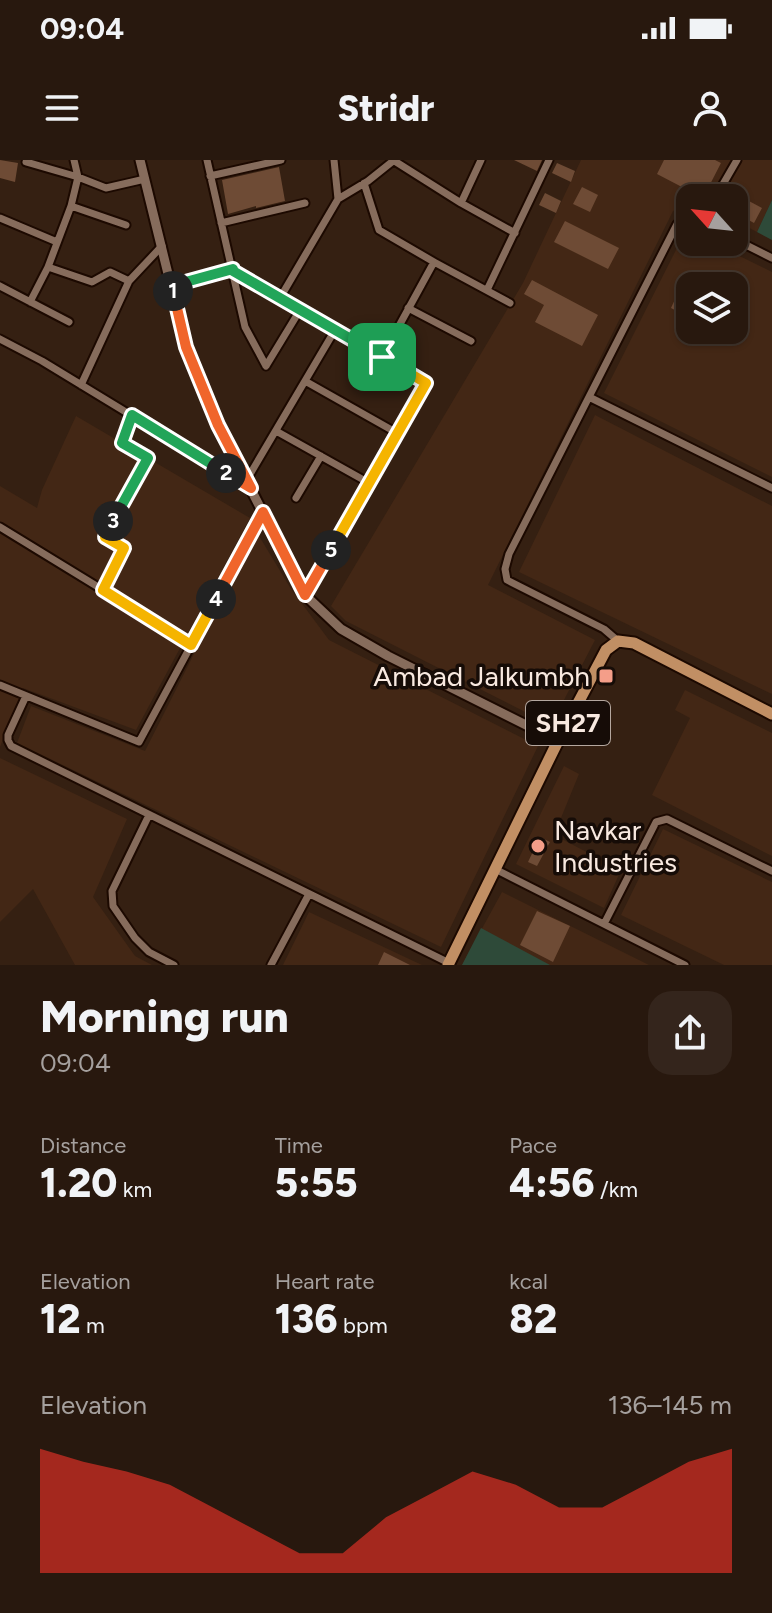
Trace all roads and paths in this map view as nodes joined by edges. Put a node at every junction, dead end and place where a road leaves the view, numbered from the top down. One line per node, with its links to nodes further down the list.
1 (74, 160): 12 (street)
2 (140, 160): 13 (street)
3 (207, 160): 11 (street)
4 (281, 160): 11 (street)
5 (334, 160): 16 (street)
6 (393, 160): 14 (street); 18 (street)
7 (481, 160): 18 (street)
8 (549, 160): 24 (street)
9 (737, 160): 15 (street)
10 (26, 162): 12 (street)
11 (210, 176): 21 (street)
12 (78, 177): 13 (street); 19 (street)
13 (145, 179): 26 (street)
14 (364, 183): 16 (street); 29 (street)
15 (723, 184)
16 (338, 199): 36 (street)
17 (305, 203): 21 (street)
18 (461, 203): 24 (street)
19 (71, 206): 22 (street); 25 (street)
20 (0, 218): 25 (street)
21 (221, 223): 31 (street)
22 (126, 225)
23 (676, 226): 48 (street)
24 (515, 233): 35 (street)
25 (57, 242): 30 (street)
26 (162, 246): 32 (street); 34 (street)
27 (748, 246): 28 (street)
28 (772, 258)
29 (434, 262): 35 (street); 39 (street)
30 (48, 267): 32 (street); 37 (street)
31 (233, 270): 34 (street); 36 (street); 40 (street)
32 (129, 281): 47 (street)
33 (0, 286): 37 (street)
34 (171, 286): 54 (street)
35 (487, 290): 38 (street)
36 (280, 298): 40 (street)
37 (30, 302): 41 (street)
38 (510, 303)
39 (408, 308): 44 (street); 45 (street)
40 (300, 310): 42 (street)
41 (69, 322)
42 (335, 330): 45 (street); 46 (street)
43 (0, 339): 47 (street)
44 (471, 341)
45 (382, 357): 51 (street)
46 (305, 381): 50 (street); 51 (street)
47 (81, 385): 49 (street)
48 (589, 397): 55 (street); 61 (street)
49 (132, 415): 54 (street); 59 (street)
50 (276, 431): 52 (street); 54 (street)
51 (397, 433): 53 (street)
52 (321, 456): 53 (street); 56 (street)
53 (369, 483): 60 (street)
54 (249, 485): 57 (street)
55 (772, 488)
56 (296, 498)
57 (263, 512): 60 (street); 62 (street)
58 (0, 527): 59 (street)
59 (103, 590): 62 (street)
60 (305, 595): 66 (street)
61 (618, 641): 65 (main road); 66 (main road, SH27 / SH27)
62 (191, 645): 64 (street)
63 (0, 685): 64 (street)
64 (26, 696): 67 (street)
65 (772, 714)
66 (558, 741): 68 (main road, SH27 / SH27)
67 (149, 815): 70 (street); 73 (street)
68 (495, 869): 71 (street); 72 (main road, SH27 / SH27)
69 (772, 871): 71 (street)
70 (309, 894): 72 (street); 74 (street)
71 (604, 924): 75 (street)
72 (449, 964)
73 (174, 965)
74 (271, 965)
75 (685, 965)

